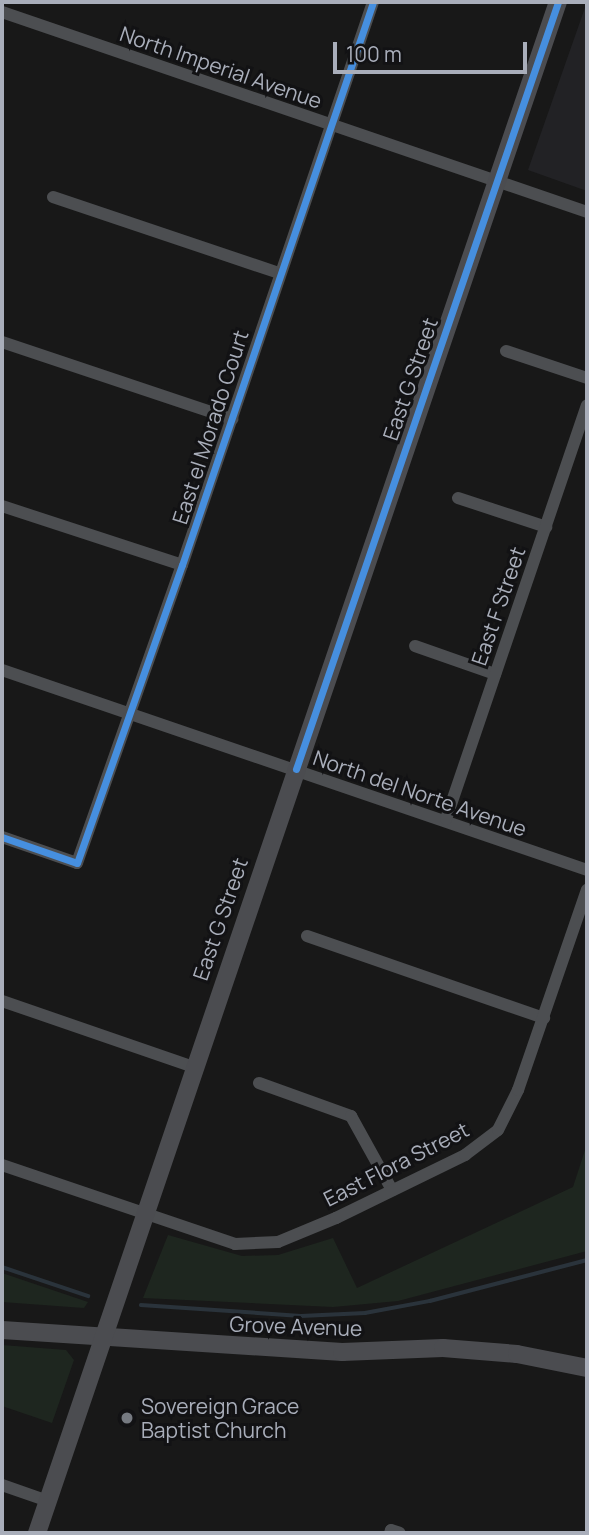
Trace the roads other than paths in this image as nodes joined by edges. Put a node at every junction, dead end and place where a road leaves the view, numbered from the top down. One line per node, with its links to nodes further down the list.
1 (373, 2): 4 (street, East el Morado Court)
2 (558, 2): 5 (street, East G Street)
3 (2, 12): 4 (street, North Imperial Avenue)
4 (331, 125): 5 (street, North Imperial Avenue); 8 (street, East el Morado Court)
5 (496, 181): 7 (street, North Imperial Avenue); 22 (street, East G Street)
6 (53, 197): 8 (street)
7 (587, 212)
8 (279, 273): 13 (street, East el Morado Court)
9 (2, 342): 13 (street)
10 (506, 351): 11 (street)
11 (587, 378)
12 (587, 405): 16 (street, East F Street)
13 (232, 419): 17 (street, East el Morado Court)
14 (458, 498): 16 (street)
15 (2, 506): 17 (street)
16 (546, 527): 20 (street, East F Street)
17 (182, 565): 21 (street, East el Morado Court)
18 (415, 646): 20 (street)
19 (2, 670): 21 (street, North del Norte Avenue)
20 (495, 674): 23 (street, East F Street)
21 (129, 713): 22 (street, North del Norte Avenue); 24 (street, East el Morado Court)
22 (296, 769): 23 (street, North del Norte Avenue); 30 (street, East G Street)
23 (446, 820): 25 (street, North del Norte Avenue)
24 (2, 837)
25 (587, 870)
26 (587, 890): 29 (street, East Flora Street)
27 (307, 936): 29 (street)
28 (2, 1001): 30 (street)
29 (544, 1018): 33 (street, East Flora Street)
30 (194, 1066): 34 (street, East G Street)
31 (258, 1083): 33 (street)
32 (2, 1165): 34 (street, East Flora Street)
33 (392, 1190): 34 (street, East Flora Street)
34 (145, 1214): 36 (street, East G Street)
35 (2, 1330): 36 (street, Grove Avenue)
36 (104, 1336): 37 (street, Grove Avenue); 39 (street, East G Street)
37 (587, 1368)
38 (2, 1485): 39 (street)
39 (48, 1501): 40 (street, East G Street)
40 (37, 1533)

